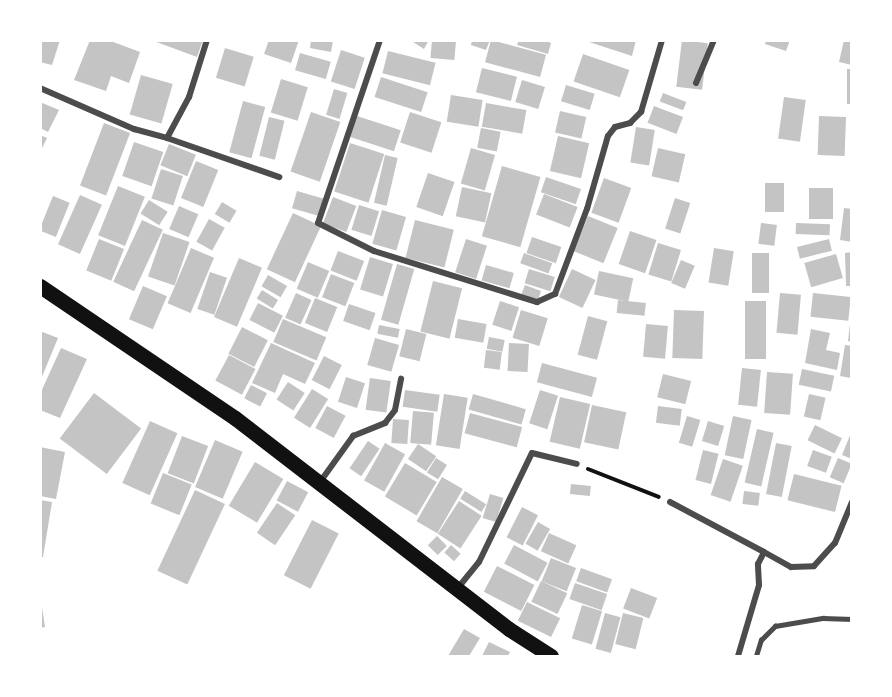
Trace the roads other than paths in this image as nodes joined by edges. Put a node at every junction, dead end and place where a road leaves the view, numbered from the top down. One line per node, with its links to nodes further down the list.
1 (207, 40): 7 (street)
2 (380, 40): 3 (street)
3 (662, 40)
4 (714, 40): 5 (street)
5 (696, 84)
6 (40, 88): 7 (street)
7 (167, 138): 8 (street)
8 (279, 177)
9 (40, 286): 12 (main road)
10 (401, 379): 12 (street)
11 (577, 464): 16 (street)
12 (318, 484): 16 (main road)
13 (669, 502): 15 (street)
14 (852, 502): 15 (street)
15 (764, 552): 19 (street)
16 (457, 590): 18 (main road)
17 (852, 619): 20 (lane)
18 (551, 657)
19 (738, 657)
20 (756, 657)

